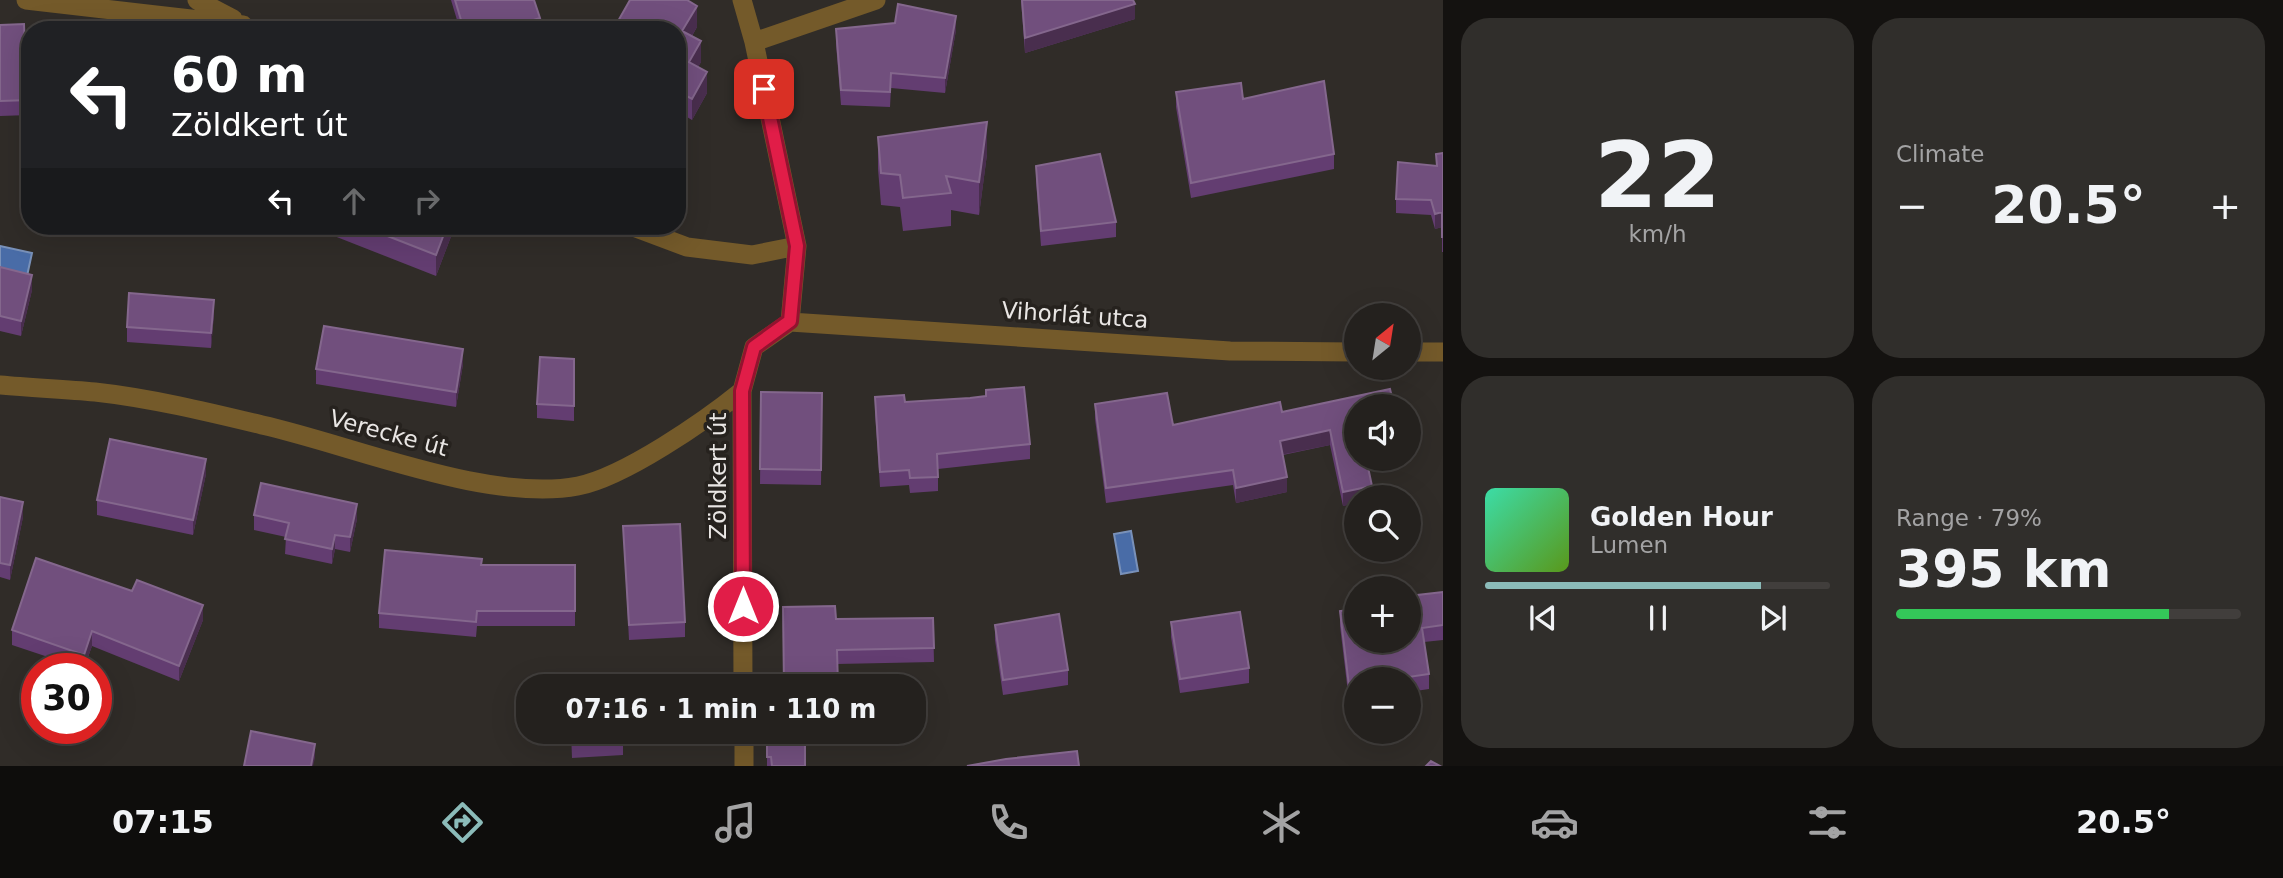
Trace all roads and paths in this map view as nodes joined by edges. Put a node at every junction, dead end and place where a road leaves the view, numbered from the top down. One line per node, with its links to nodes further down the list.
1 (26, 0): 5 (street)
2 (197, 0): 6 (street)
3 (741, 0): 7 (street)
4 (876, 0): 7 (street)
5 (199, 21)
6 (237, 21)
7 (754, 42): 9 (street)
8 (655, 235): 9 (street)
9 (797, 246): 10 (street)
10 (790, 321): 11 (street, Vihorlát utca); 15 (street, Zöldkert út)
11 (1344, 352)
12 (1421, 352): 13 (street)
13 (1443, 352)
14 (0, 386): 15 (street, Verecke út)
15 (742, 391): 16 (street, Zöldkert út)
16 (743, 674)
17 (744, 744): 18 (street)
18 (744, 766)

